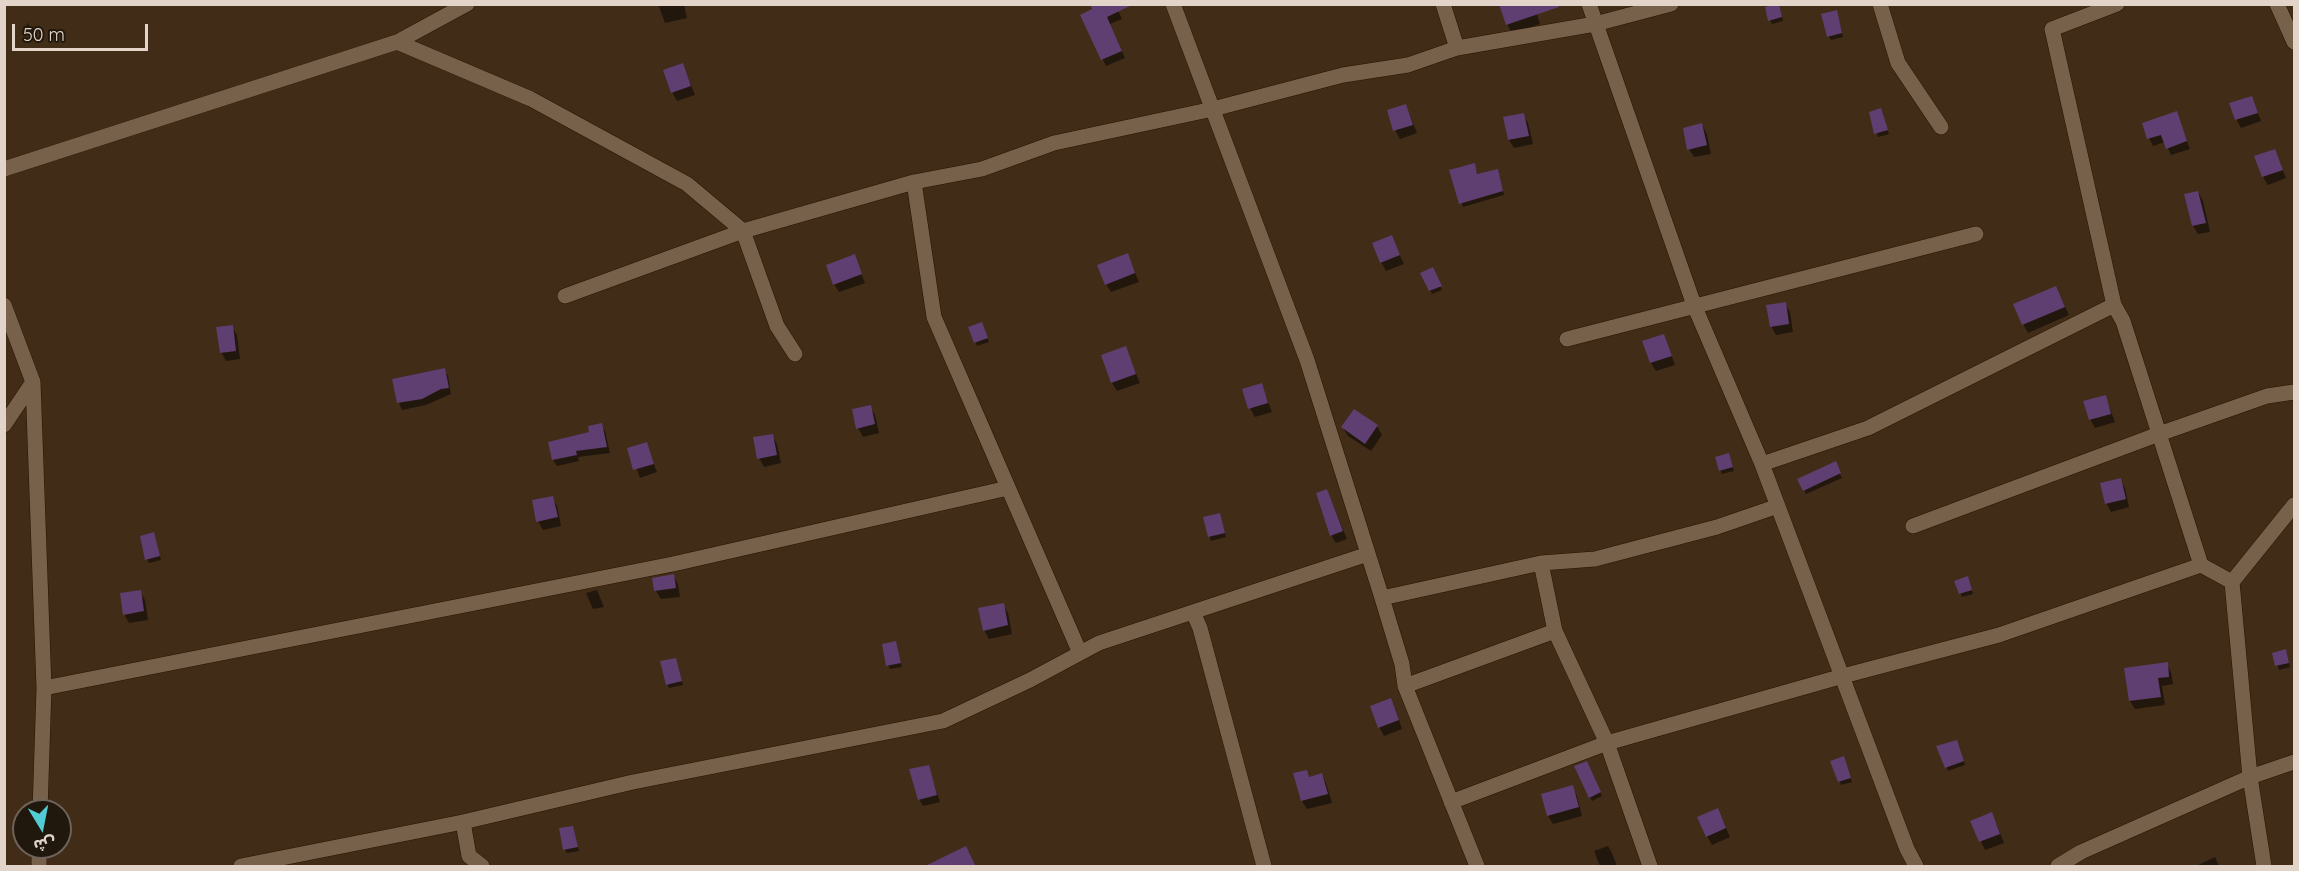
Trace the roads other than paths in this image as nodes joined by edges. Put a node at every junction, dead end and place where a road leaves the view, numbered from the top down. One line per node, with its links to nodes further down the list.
1 (467, 4): 10 (street)
2 (1173, 4): 13 (street)
3 (1443, 4): 12 (street)
4 (1589, 4): 9 (street)
5 (1671, 4): 9 (street)
6 (1880, 4): 14 (street)
7 (2117, 4): 21 (street)
8 (2277, 4): 11 (street)
9 (1595, 24): 12 (street); 22 (street)
10 (397, 42): 15 (street); 17 (street)
11 (2295, 42)
12 (1457, 48): 13 (street)
13 (1213, 109): 16 (street); 34 (street)
14 (1941, 127)
15 (4, 169)
16 (914, 182): 17 (street); 30 (street)
17 (743, 231): 19 (street); 24 (street)
18 (1976, 234): 22 (street)
19 (565, 296)
20 (4, 305): 25 (street)
21 (2114, 305): 28 (street); 29 (street)
22 (1694, 306): 23 (street); 29 (street)
23 (1567, 339)
24 (795, 354)
25 (33, 382): 27 (street); 44 (street)
26 (2295, 392): 28 (street)
27 (4, 425)
28 (2159, 434): 33 (street); 36 (street)
29 (1762, 464): 32 (street)
30 (1008, 488): 41 (street); 44 (street)
31 (2295, 505): 37 (street)
32 (1778, 506): 35 (street); 42 (street)
33 (1912, 526)
34 (1368, 554): 38 (street); 39 (street)
35 (1541, 563): 38 (street); 40 (street)
36 (2201, 565): 37 (street); 42 (street)
37 (2232, 582): 47 (street)
38 (1382, 598): 43 (street)
39 (1193, 612): 41 (street); 53 (street)
40 (1555, 631): 43 (street); 45 (street)
41 (1080, 653): 50 (street)
42 (1843, 676): 45 (street); 56 (street)
43 (1405, 686): 49 (street)
44 (44, 688): 48 (street)
45 (1606, 743): 49 (street); 55 (street)
46 (2295, 762): 47 (street)
47 (2250, 777): 57 (street); 58 (street)
48 (40, 799)
49 (1451, 802): 54 (street)
50 (463, 822): 51 (street); 52 (street)
51 (241, 867)
52 (482, 867)
53 (1264, 867)
54 (1477, 867)
55 (1650, 867)
56 (1916, 867)
57 (2058, 867)
58 (2264, 867)

